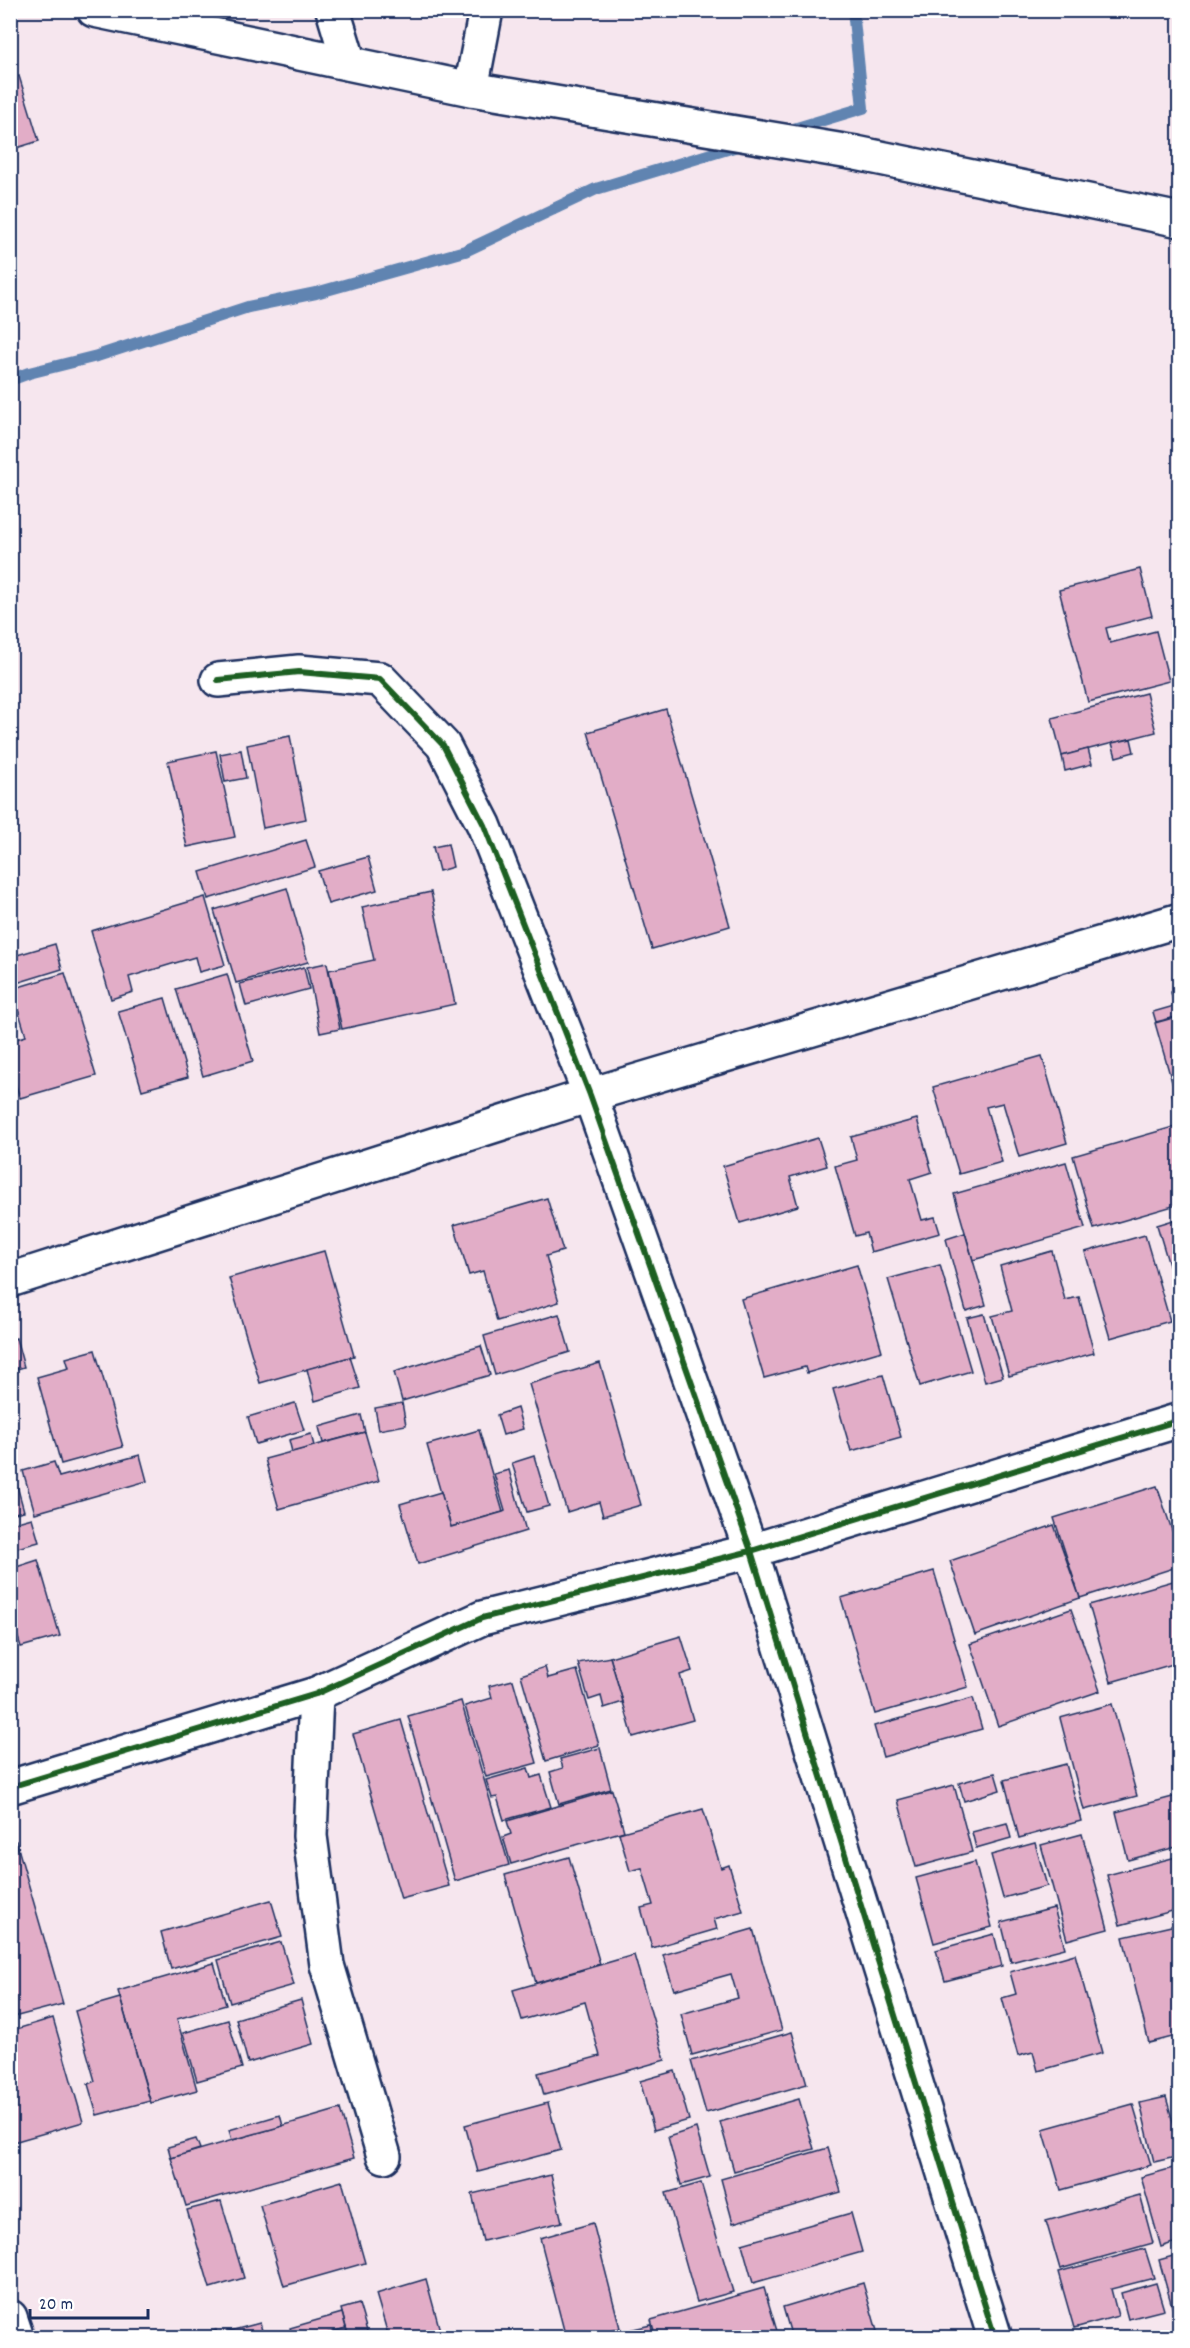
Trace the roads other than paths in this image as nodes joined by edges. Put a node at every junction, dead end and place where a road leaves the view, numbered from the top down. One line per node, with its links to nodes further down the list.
1 (94, 10): 4 (street)
2 (333, 10): 4 (street)
3 (486, 10): 5 (street)
4 (349, 63): 5 (street)
5 (471, 89): 6 (street)
6 (1179, 220)
7 (218, 680): 9 (street)
8 (1179, 920): 9 (street)
9 (590, 1095): 10 (street); 12 (street)
10 (10, 1280)
11 (1179, 1420): 12 (street)
12 (751, 1551): 13 (street); 18 (street)
13 (316, 1694): 14 (street); 15 (street)
14 (10, 1787)
15 (384, 2156)
16 (10, 2318): 17 (street)
17 (16, 2337)
18 (995, 2337)

